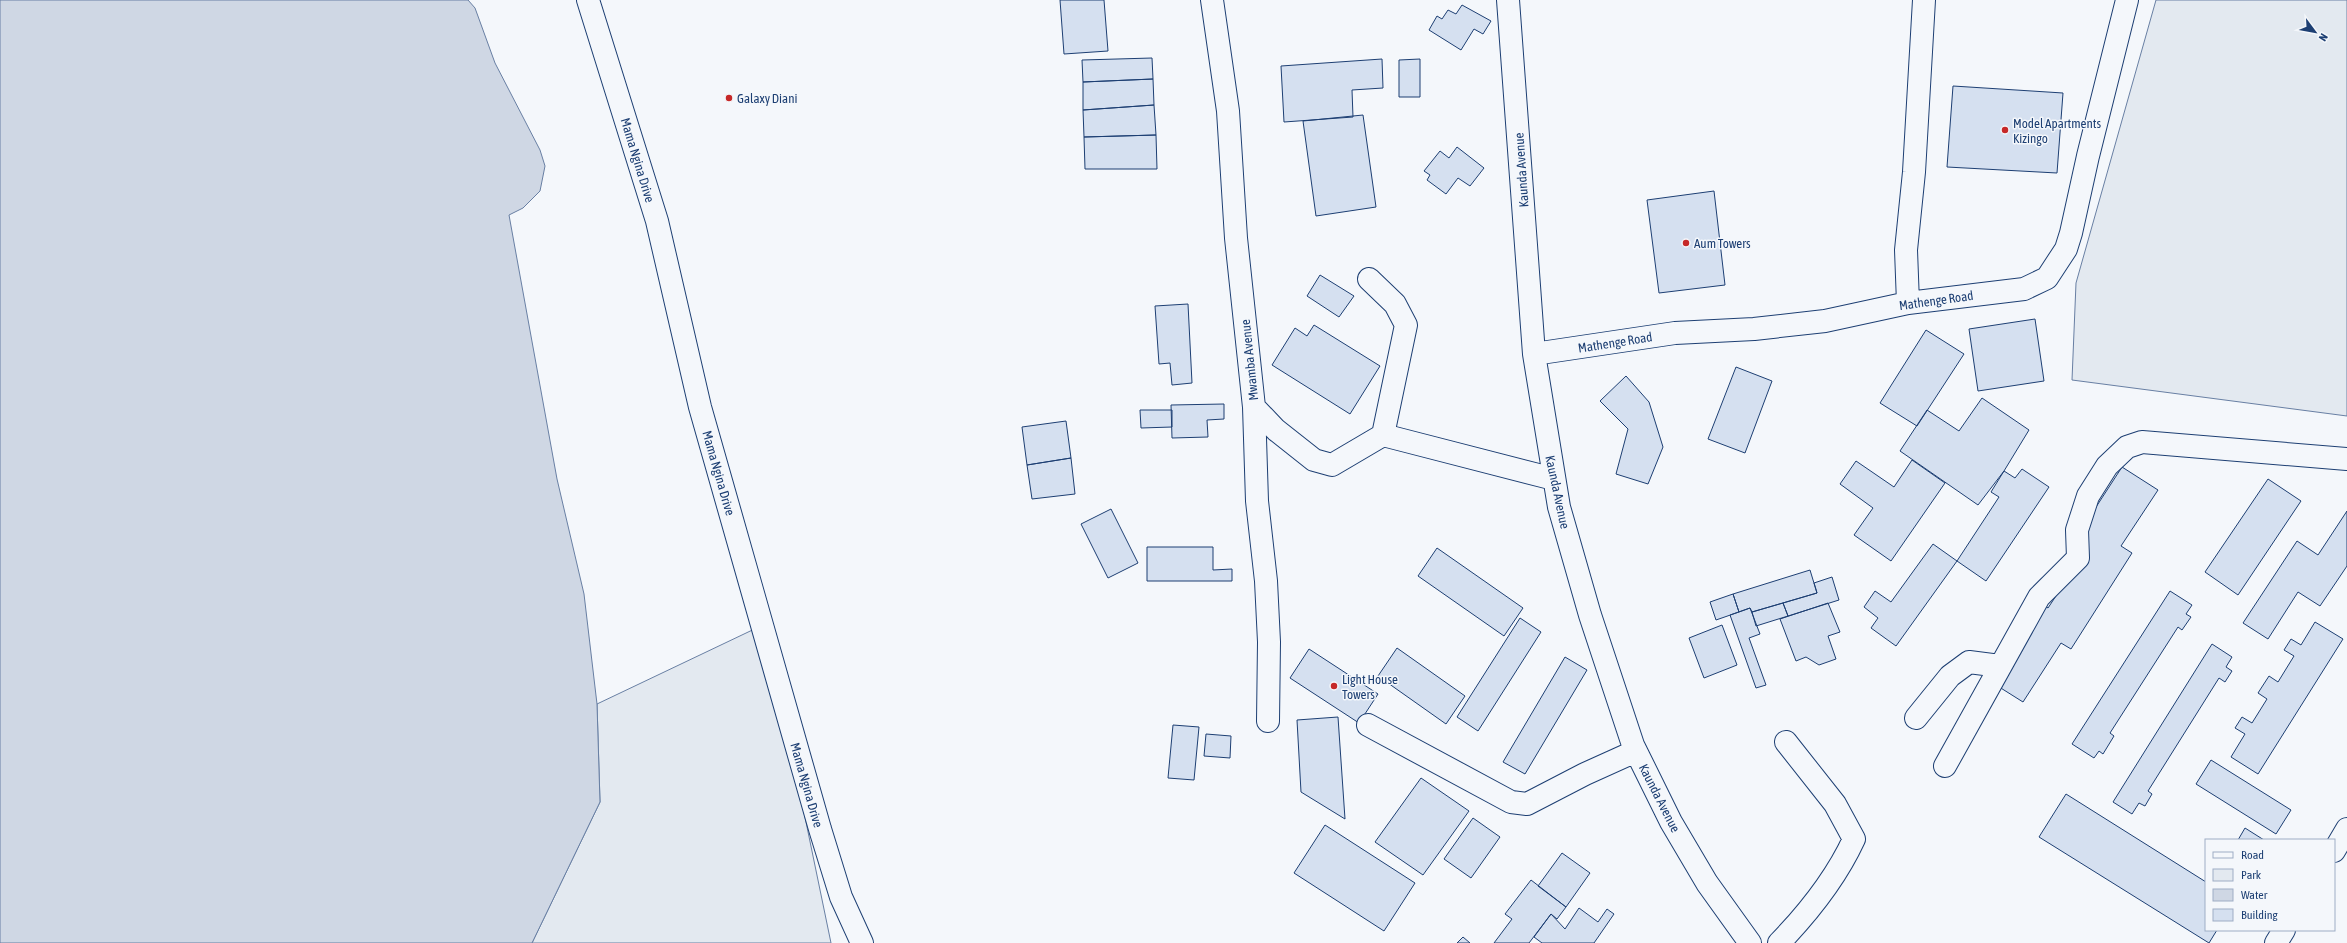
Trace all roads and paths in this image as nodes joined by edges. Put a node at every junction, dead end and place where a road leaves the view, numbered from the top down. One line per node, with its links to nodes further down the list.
1 (588, 0): 23 (street, Mama Ngina Drive)
2 (1212, 0): 9 (street, Mwamba Avenue)
3 (1508, 0): 8 (street, Kaunda Avenue)
4 (1924, 0): 7 (street)
5 (2127, 0): 7 (street, Mathenge Road)
6 (1369, 279): 10 (street)
7 (1908, 303): 8 (street, Mathenge Road)
8 (1534, 354): 12 (street, Kaunda Avenue)
9 (1254, 407): 10 (street); 15 (street, Mwamba Avenue)
10 (1383, 435): 12 (street)
11 (2347, 459): 13 (street)
12 (1554, 479): 18 (street, Kaunda Avenue)
13 (2000, 666): 14 (street); 19 (street)
14 (1916, 718)
15 (1268, 721)
16 (1368, 725): 18 (street)
17 (1786, 742): 25 (street)
18 (1636, 751): 24 (street, Kaunda Avenue)
19 (1945, 766)
20 (2347, 829): 21 (street)
21 (2335, 848)
22 (2283, 931): 26 (street)
23 (862, 943)
24 (1750, 943)
25 (1779, 943)
26 (2276, 943)

